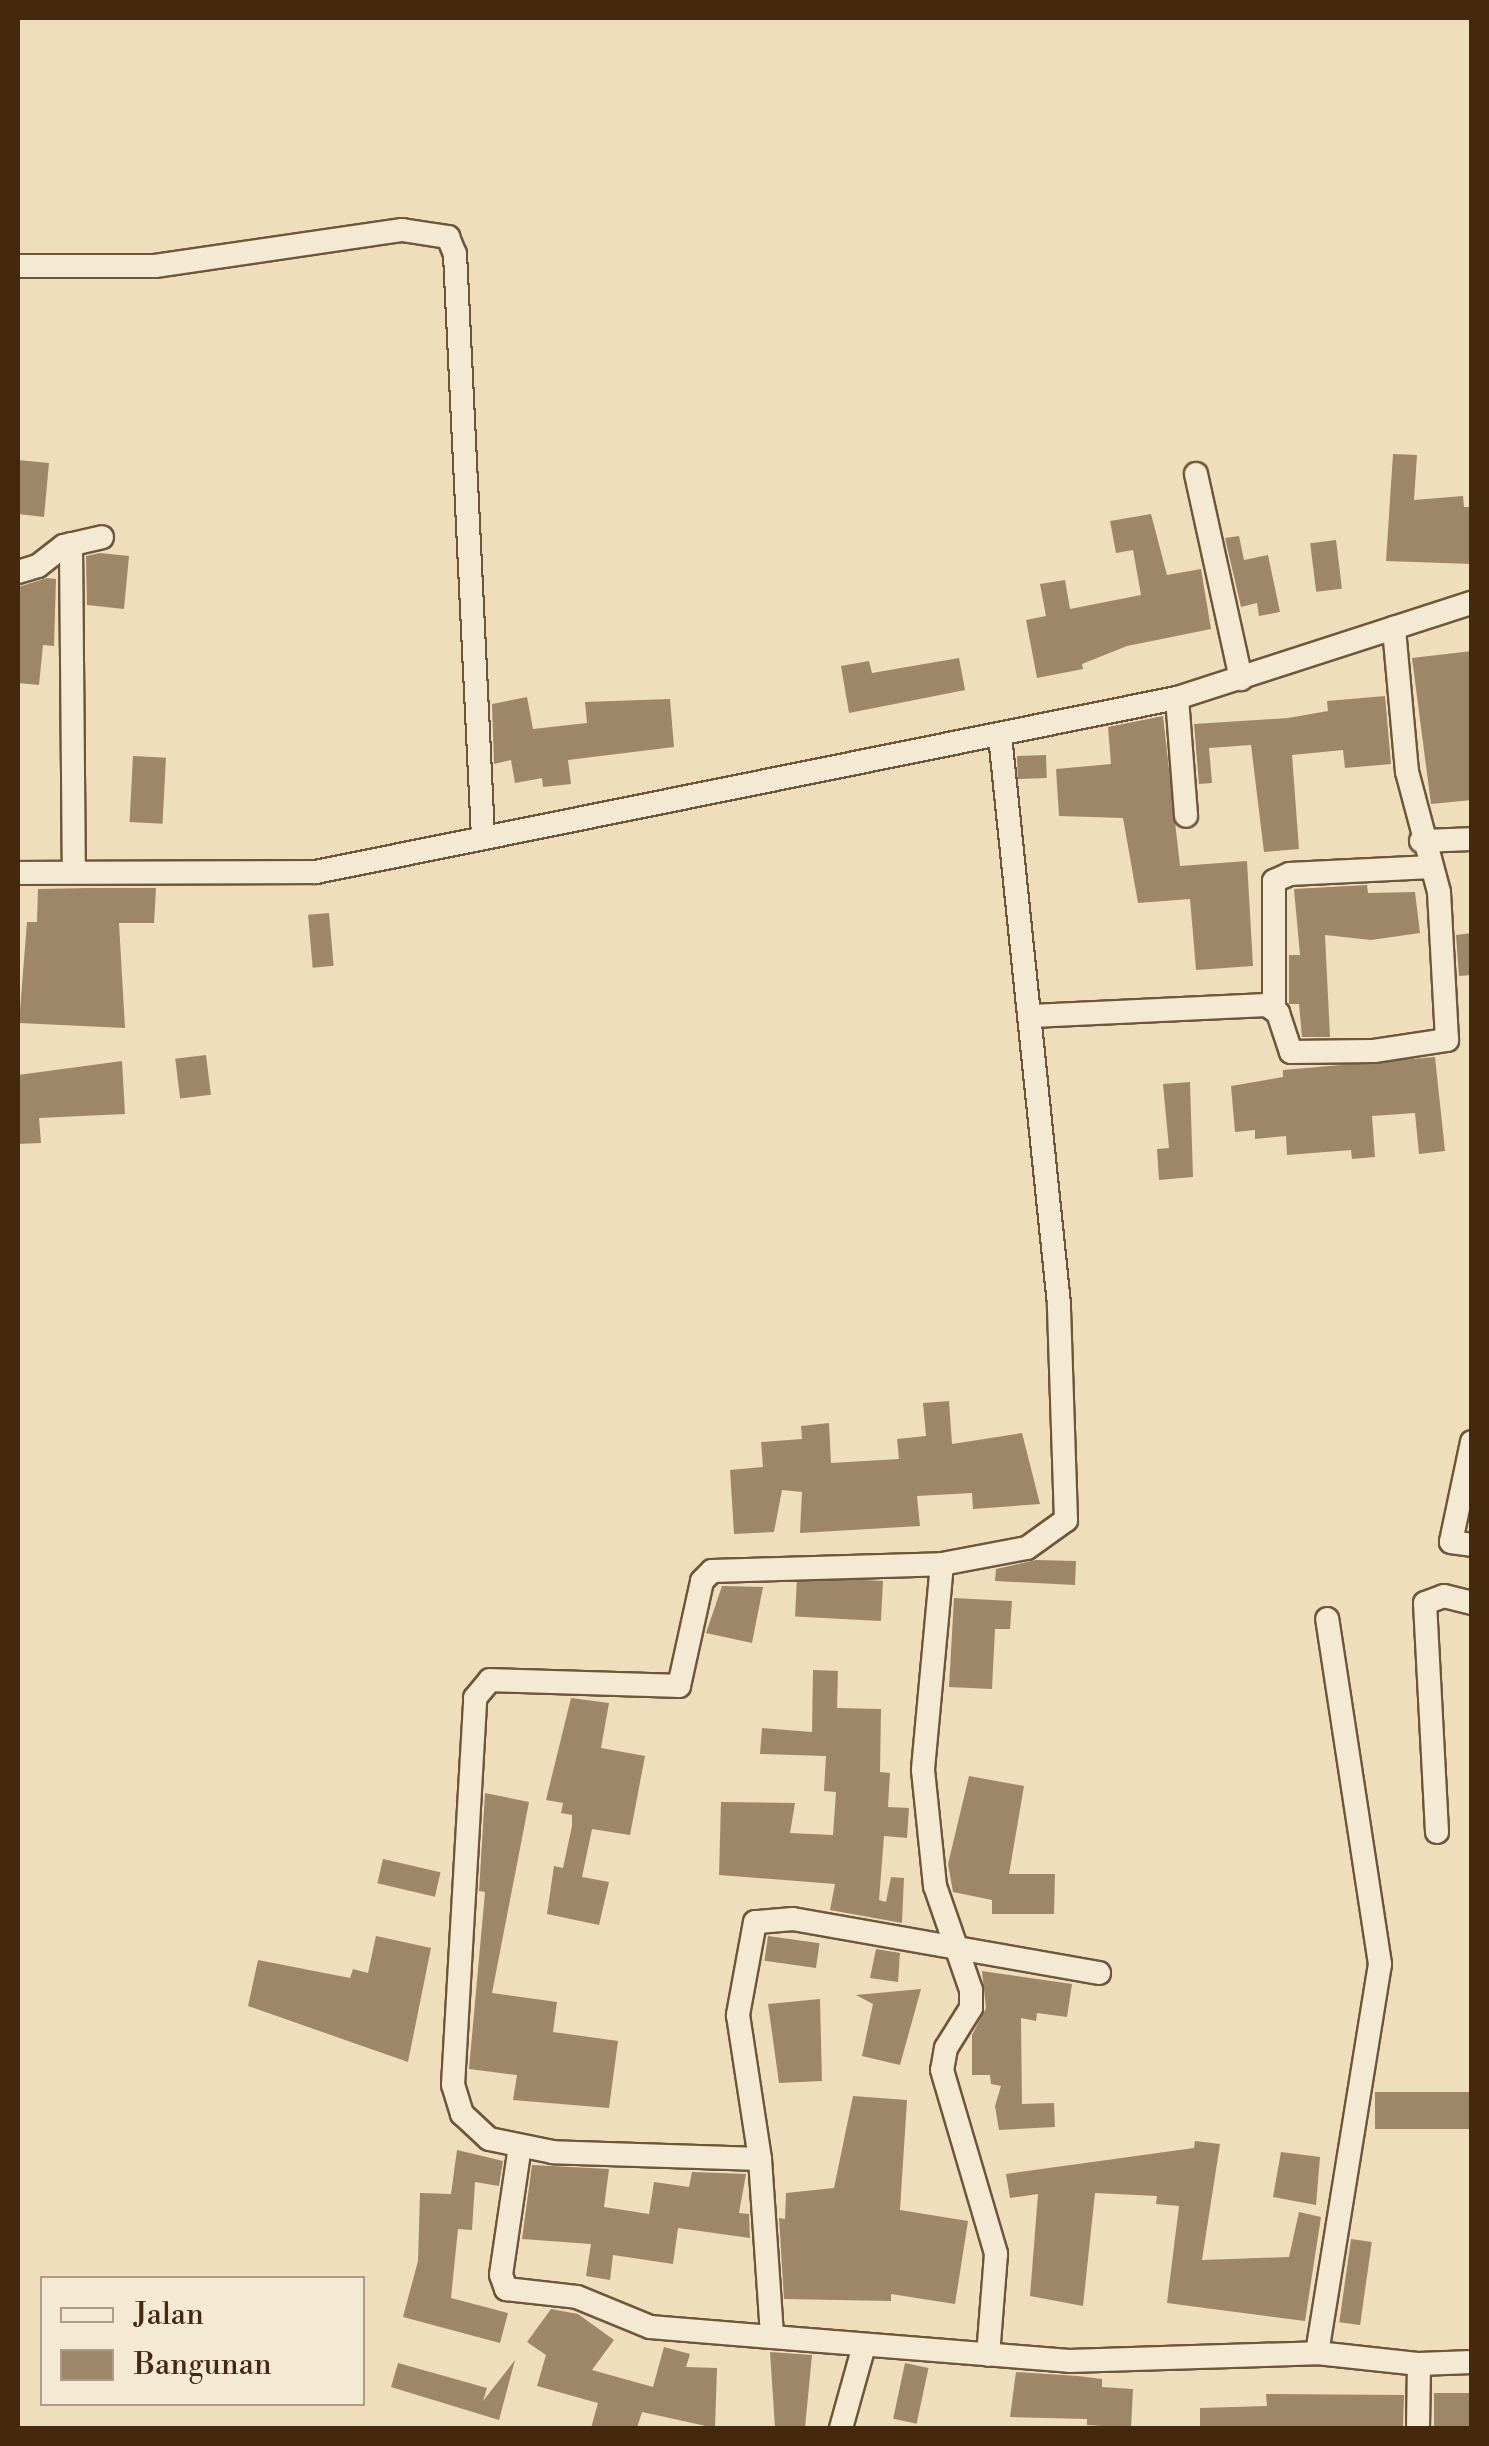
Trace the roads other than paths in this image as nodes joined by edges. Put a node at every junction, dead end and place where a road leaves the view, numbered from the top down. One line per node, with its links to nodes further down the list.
1 (18, 266): 12 (street)
2 (1196, 474): 8 (street)
3 (102, 537): 4 (street)
4 (70, 544): 5 (street); 16 (street)
5 (18, 572)
6 (1472, 603): 7 (street)
7 (1394, 628): 8 (street); 14 (street)
8 (1241, 679): 9 (street)
9 (1177, 698): 10 (street); 11 (street)
10 (1000, 736): 12 (street); 19 (street)
11 (1186, 816)
12 (483, 837): 16 (street)
13 (1472, 840): 14 (street)
14 (1421, 841): 15 (street)
15 (1430, 867): 18 (street); 18 (street)
16 (74, 872): 17 (street)
17 (18, 873)
18 (1274, 1008): 19 (street)
19 (1032, 1016): 22 (street)
20 (1472, 1442): 21 (street)
21 (1457, 1548)
22 (942, 1564): 26 (street); 28 (street)
23 (1472, 1602): 25 (street)
24 (1326, 1619): 32 (street)
25 (1436, 1832)
26 (955, 1945): 27 (street); 29 (street); 33 (street)
27 (1099, 1973)
28 (520, 2146): 29 (street); 30 (street)
29 (760, 2158): 30 (street)
30 (772, 2338): 31 (street)
31 (863, 2349): 33 (street); 36 (street)
32 (1317, 2352): 33 (street); 35 (street)
33 (988, 2355)
34 (1472, 2362): 35 (street)
35 (1419, 2364): 37 (street)
36 (841, 2428)
37 (1418, 2428)

